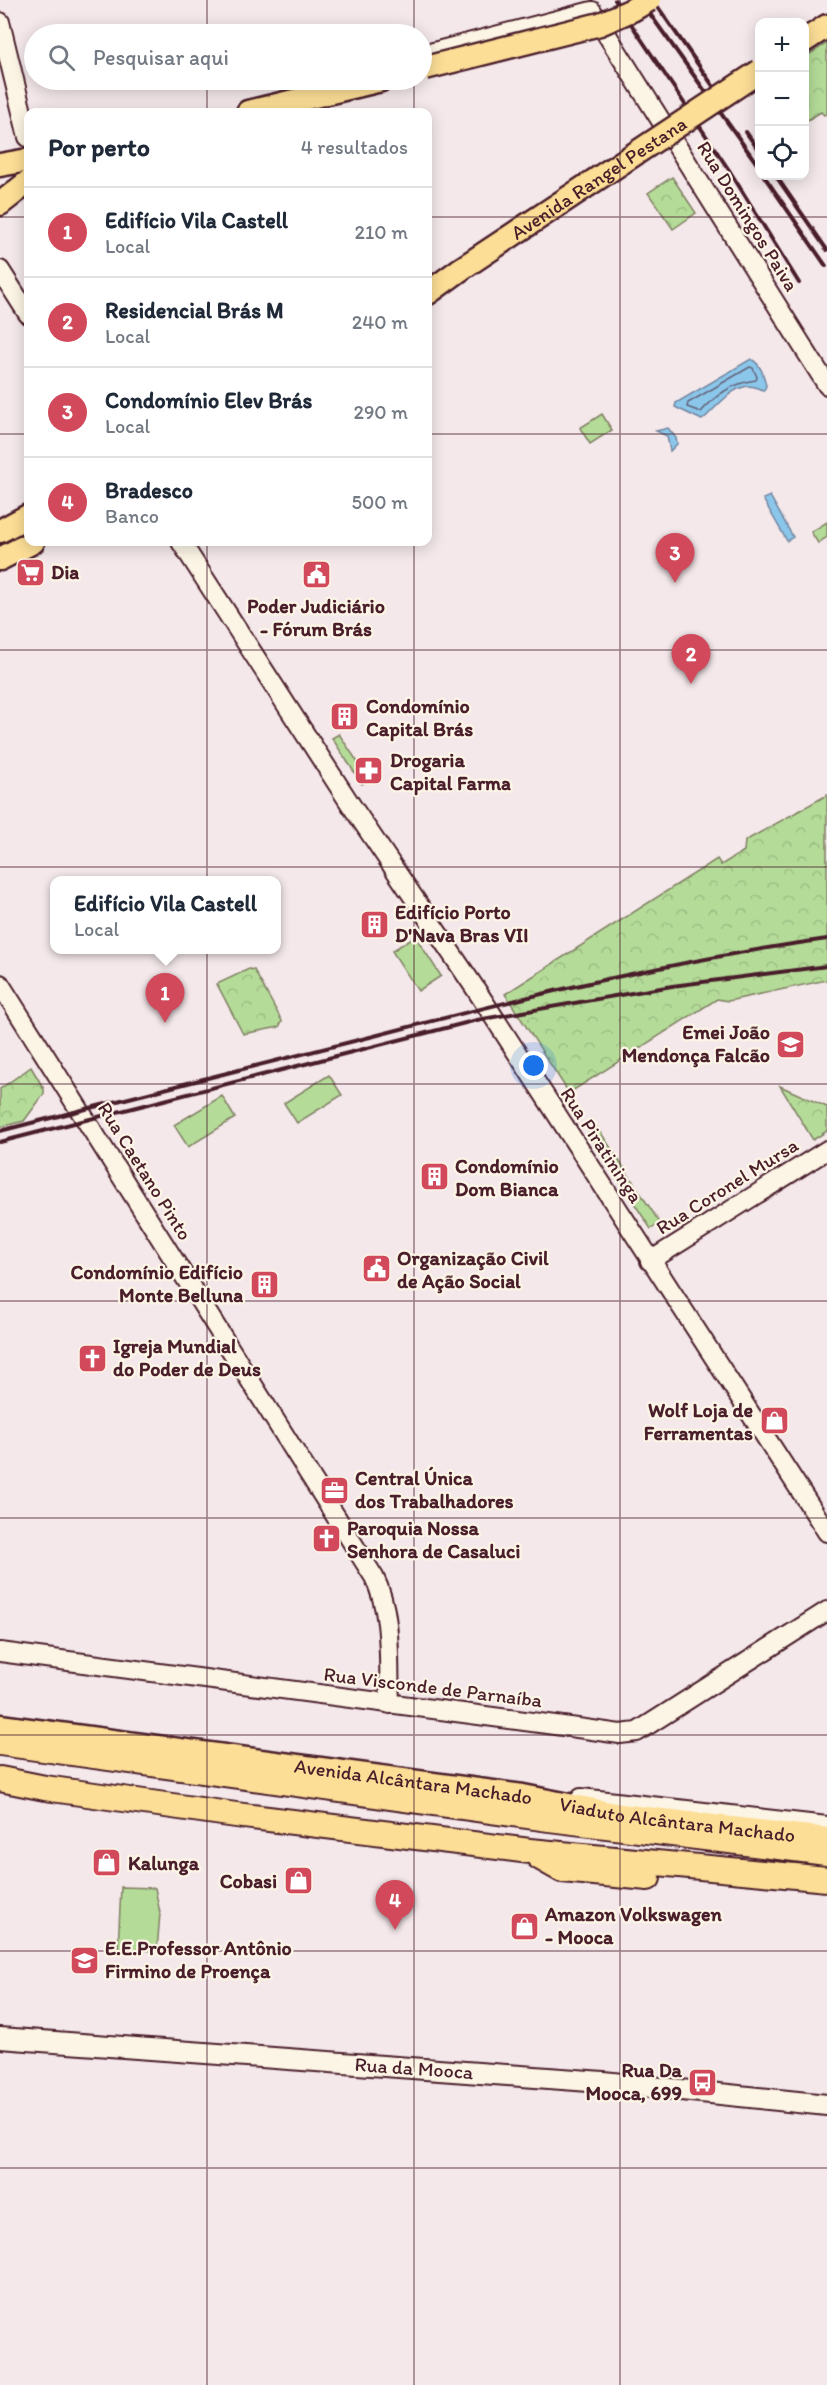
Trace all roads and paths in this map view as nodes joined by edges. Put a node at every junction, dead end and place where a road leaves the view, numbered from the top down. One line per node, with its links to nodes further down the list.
1 (649, 0): 6 (main road, bridge)
2 (0, 22): 10 (street)
3 (827, 26): 4 (main road)
4 (809, 38)
5 (432, 61): 18 (street, Rua Domingos Paiva)
6 (432, 62)
7 (757, 72): 16 (main road, Avenida Rangel Pestana, bridge)
8 (339, 90): 9 (main road)
9 (265, 108)
10 (24, 120)
11 (24, 161): 12 (main road)
12 (0, 165)
13 (24, 186): 14 (main road)
14 (0, 204)
15 (0, 270): 17 (street)
16 (432, 287)
17 (24, 308)
18 (827, 385)
19 (24, 518): 20 (main road)
20 (0, 531)
21 (25, 546): 23 (main road)
22 (184, 546): 26 (street, Rua Piratininga)
23 (0, 559)
24 (0, 984): 30 (street, Rua Caetano Pinto)
25 (827, 1150): 26 (street, Rua Coronel Mursa)
26 (650, 1260): 27 (street, Rua Piratininga)
27 (827, 1532)
28 (827, 1611): 30 (street, Rua Visconde de Parnaíba)
29 (0, 1652): 30 (street, Rua Visconde de Parnaíba)
30 (390, 1704)
31 (0, 1726): 36 (main road, Avenida Alcântara Machado)
32 (0, 1743): 37 (highway, Avenida Alcântara Machado)
33 (0, 1779): 35 (highway)
34 (0, 1785): 35 (main road)
35 (45, 1788): 40 (highway)
36 (529, 1797): 39 (street, Avenida Alcântara Machado); 41 (main road, Viaduto Alcântara Machado)
37 (478, 1809): 38 (highway, Avenida Alcântara Machado); 40 (highway)
38 (542, 1818): 43 (highway, Viaduto Alcântara Machado)
39 (827, 1826)
40 (434, 1839): 42 (highway)
41 (827, 1839)
42 (530, 1851): 44 (highway, Viaduto Alcântara Machado); 45 (highway)
43 (827, 1853)
44 (827, 1879)
45 (827, 1896)
46 (0, 2038): 47 (main road, Rua da Mooca)
47 (827, 2105)

